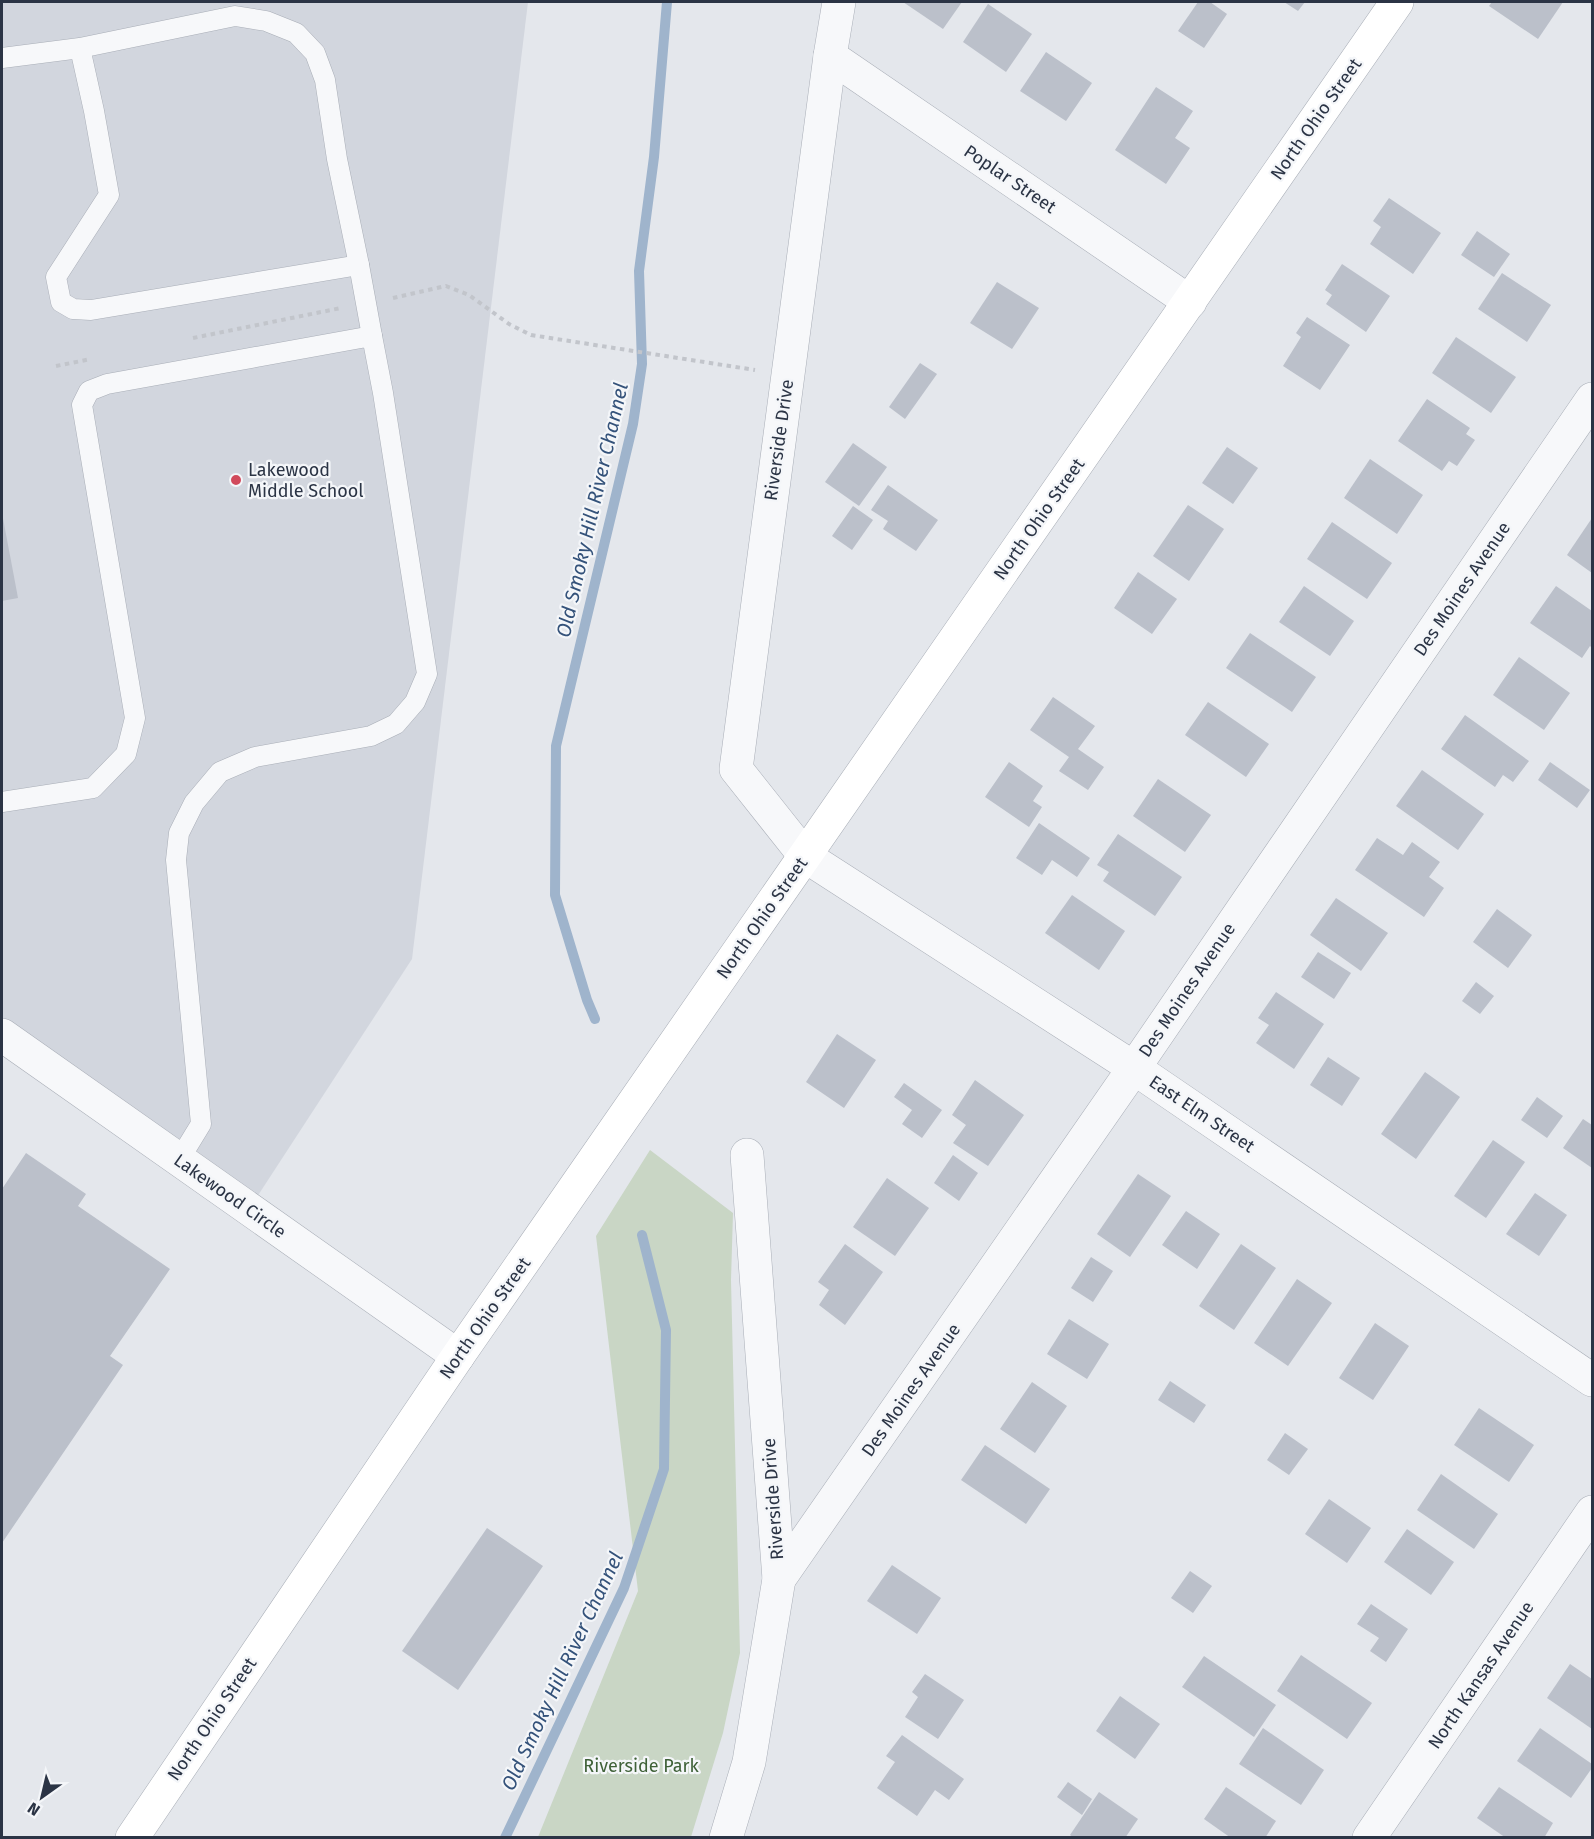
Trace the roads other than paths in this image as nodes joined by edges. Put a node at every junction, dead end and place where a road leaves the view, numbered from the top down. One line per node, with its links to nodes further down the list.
1 (839, 2): 4 (street, Riverside Drive)
2 (1397, 2): 7 (main road, North Ohio Street)
3 (80, 48): 5 (lane); 6 (lane); 6 (lane)
4 (830, 56): 7 (street, Poplar Street); 11 (street, Riverside Drive)
5 (2, 58)
6 (359, 265): 8 (lane)
7 (1190, 302): 11 (main road, North Ohio Street)
8 (372, 336): 10 (lane); 15 (lane)
9 (1593, 399): 13 (street, Des Moines Avenue)
10 (2, 802)
11 (805, 856): 13 (street, East Elm Street); 16 (main road, North Ohio Street)
12 (2, 1035): 15 (street, Lakewood Circle)
13 (1134, 1068): 17 (street, East Elm Street); 19 (street, Des Moines Avenue)
14 (747, 1155): 19 (street, Riverside Drive)
15 (179, 1160): 16 (street, Lakewood Circle)
16 (459, 1356): 20 (main road, North Ohio Street)
17 (1593, 1380)
18 (1593, 1512): 22 (street, North Kansas Avenue)
19 (779, 1579): 21 (street, Riverside Drive)
20 (132, 1838)
21 (726, 1838)
22 (1369, 1838)

